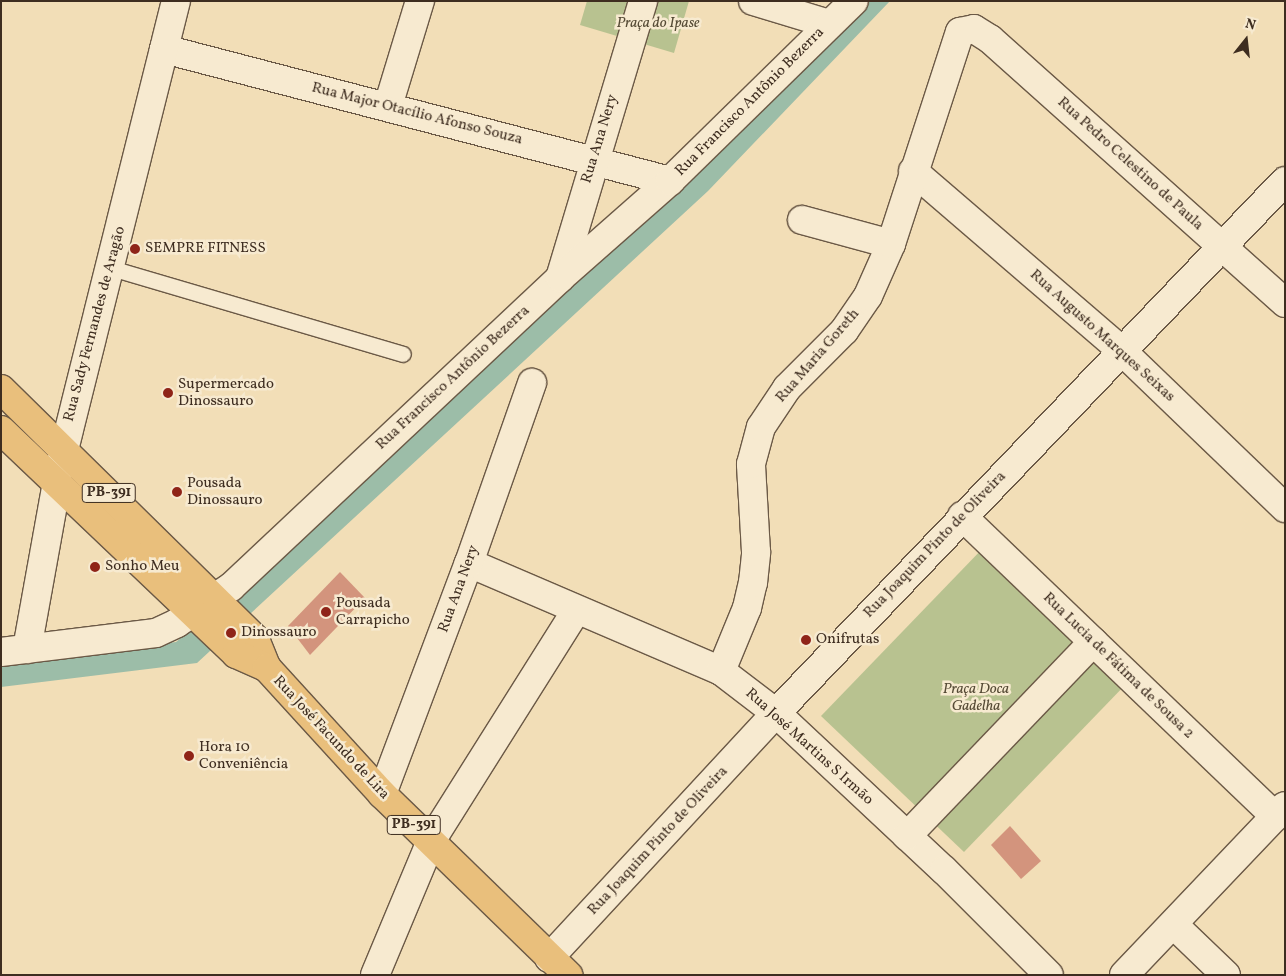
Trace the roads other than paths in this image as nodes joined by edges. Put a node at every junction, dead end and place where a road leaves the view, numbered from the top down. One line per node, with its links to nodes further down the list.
1 (176, 1): 8 (street, Rua Sady Fernandes de Aragão)
2 (420, 1): 9 (street)
3 (643, 1): 10 (street, Rua Ana Nery)
4 (753, 1): 6 (street)
5 (854, 1): 6 (street, Rua Francisco Antônio Bezerra)
6 (829, 24): 12 (street, Rua Francisco Antônio Bezerra)
7 (974, 29): 11 (street, Rua Maria Goreth); 16 (street, Rua Pedro Celestino de Paula)
8 (164, 49): 9 (street, Rua Major Otacílio Afonso Souza); 17 (street, Rua Sady Fernandes de Aragão)
9 (388, 106): 10 (street, Rua Major Otacílio Afonso Souza)
10 (593, 159): 12 (street, Rua Major Otacílio Afonso Souza); 18 (street, Rua Ana Nery)
11 (913, 171): 15 (street, Rua Maria Goreth); 20 (street, Rua Augusto Marques Seixas)
12 (670, 181): 18 (street, Rua Francisco Antônio Bezerra)
13 (1285, 181): 16 (street, Rua Joaquim Pinto de Oliveira)
14 (802, 220): 15 (street)
15 (891, 244): 34 (street, Rua Maria Goreth)
16 (1223, 247): 19 (street, Rua Pedro Celestino de Paula); 20 (street, Rua Joaquim Pinto de Oliveira)
17 (111, 268): 21 (lane); 25 (street, Rua Sady Fernandes de Aragão)
18 (560, 278): 30 (street, Rua Francisco Antônio Bezerra)
19 (1285, 302)
20 (1121, 350): 27 (street, Rua Augusto Marques Seixas); 28 (street, Rua Joaquim Pinto de Oliveira)
21 (403, 354)
22 (532, 383): 29 (street, Rua Ana Nery)
23 (1, 389): 25 (main road, PB-391)
24 (1, 430): 26 (main road, PB-391)
25 (63, 446): 26 (street, Rua Sady Fernandes de Aragão); 30 (main road, PB-391)
26 (57, 482): 30 (main road, PB-391); 33 (street, Rua Sady Fernandes de Aragão)
27 (1285, 508)
28 (962, 516): 32 (street, Rua Lucia de Fátima de Sousa 2); 35 (street, Rua Joaquim Pinto de Oliveira)
29 (469, 563): 31 (street, Rua José Martins S Irmão); 36 (street, Rua Ana Nery)
30 (209, 610): 33 (street, Rua Francisco Antônio Bezerra); 36 (main road, Rua José Facundo de Lira / PB-391)
31 (576, 611): 34 (street, Rua José Martins S Irmão); 39 (street)
32 (1093, 642): 37 (street, Rua Lucia de Fátima de Sousa 2); 38 (street)
33 (14, 651)
34 (721, 671): 35 (street, Rua José Martins S Irmão)
35 (776, 713): 38 (street, Rua José Martins S Irmão); 41 (street, Rua Joaquim Pinto de Oliveira)
36 (382, 794): 39 (main road, Rua José Facundo de Lira / PB-391)
37 (1280, 811): 40 (street)
38 (907, 836): 43 (street, Rua José Martins S Irmão)
39 (431, 841): 41 (main road, Rua José Facundo de Lira / PB-391); 42 (street)
40 (1174, 925): 44 (street); 45 (street)
41 (559, 966)
42 (375, 975)
43 (1048, 975)
44 (1124, 975)
45 (1226, 975)

